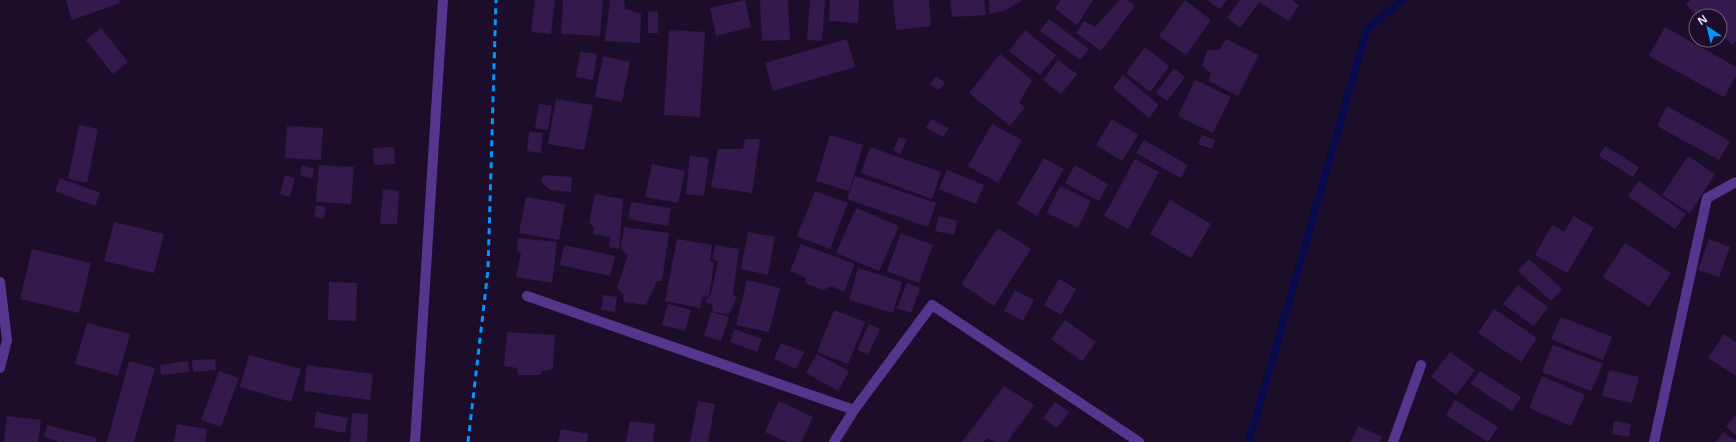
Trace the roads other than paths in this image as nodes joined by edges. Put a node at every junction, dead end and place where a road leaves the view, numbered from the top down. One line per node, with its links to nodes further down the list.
1 (443, 0): 8 (street)
2 (1736, 182): 12 (street)
3 (0, 282): 6 (street)
4 (527, 296): 7 (street)
5 (1421, 365): 11 (street)
6 (0, 368)
7 (854, 410): 9 (street); 10 (street)
8 (415, 442)
9 (834, 442)
10 (1139, 442)
11 (1393, 442)
12 (1654, 442)

